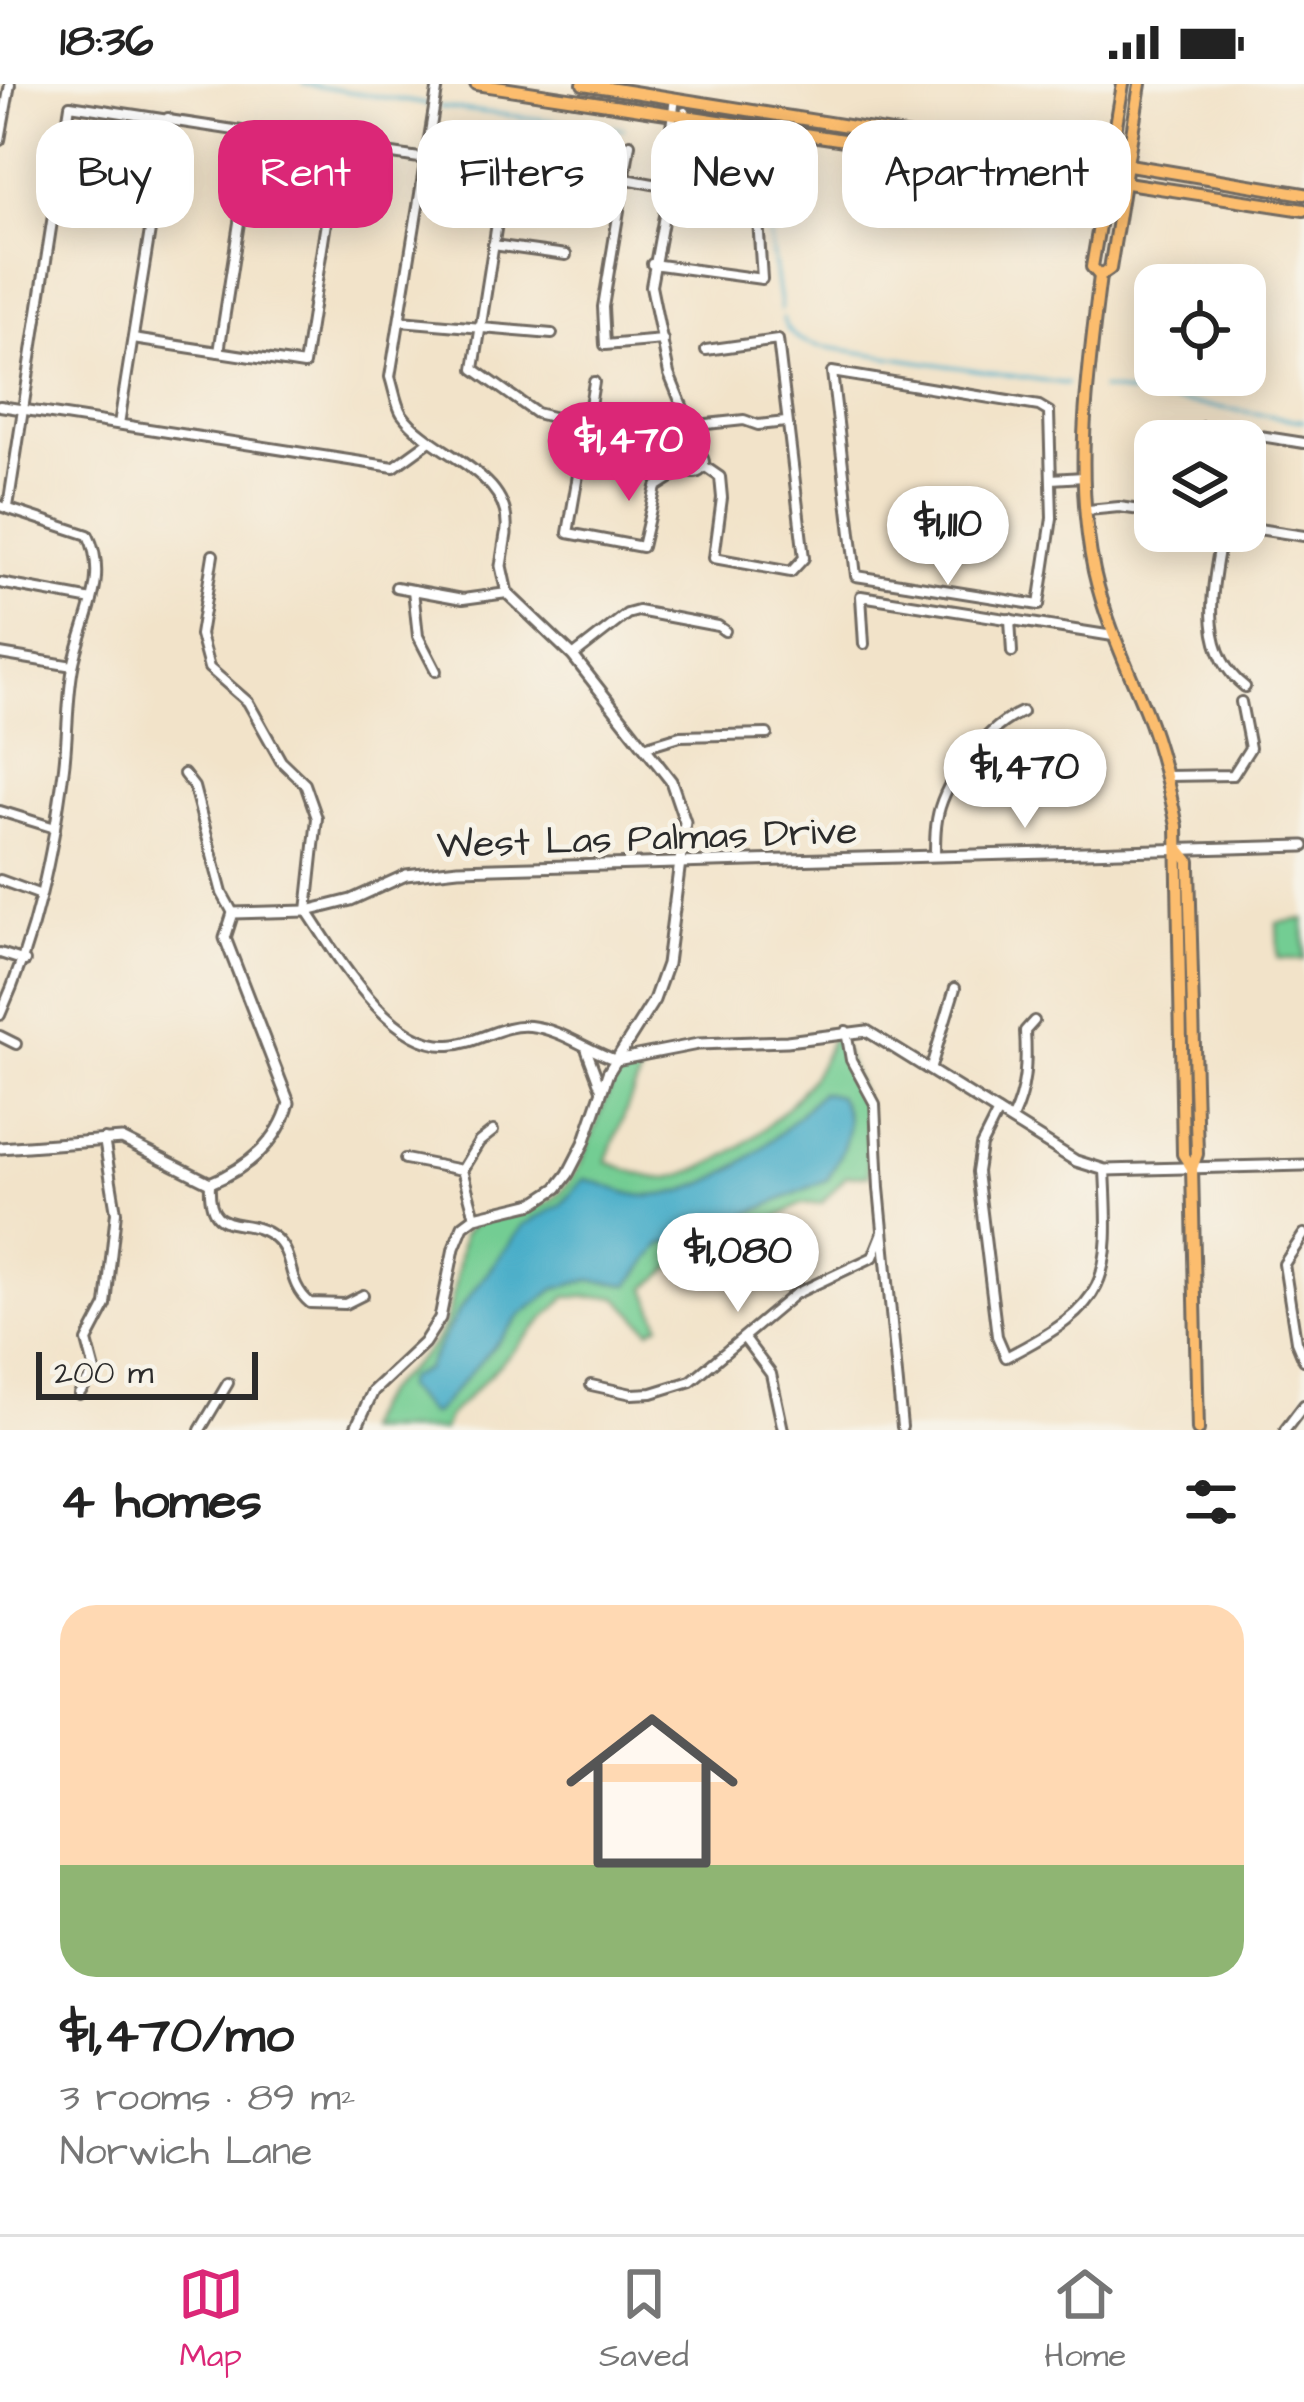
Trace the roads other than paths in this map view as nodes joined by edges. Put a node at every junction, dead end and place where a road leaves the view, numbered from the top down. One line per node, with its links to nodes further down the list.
1 (10, 84): 15 (street)
2 (438, 84): 10 (street)
3 (476, 84): 8 (main road)
4 (583, 84): 7 (main road)
5 (1124, 84): 12 (main road)
6 (1140, 84): 18 (main road)
7 (681, 99): 8 (street); 13 (main road)
8 (678, 117): 11 (street); 17 (main road)
9 (168, 118): 14 (street); 41 (street); 47 (street)
10 (432, 120)
11 (677, 120)
12 (1118, 120)
13 (842, 123)
14 (218, 126)
15 (1, 127): 16 (street)
16 (0, 140)
17 (842, 141)
18 (1131, 141)
19 (630, 144): 21 (street)
20 (1131, 167): 23 (main road)
21 (627, 170)
22 (1131, 183): 24 (main road)
23 (1304, 194)
24 (1304, 210)
25 (417, 211): 38 (street)
26 (238, 228): 44 (street)
27 (325, 228): 44 (street)
28 (496, 228): 34 (street)
29 (617, 228): 42 (street)
30 (660, 228): 36 (street)
31 (759, 228): 36 (street)
32 (1099, 228): 37 (main road)
33 (1116, 228): 37 (main road)
34 (493, 245): 35 (street); 39 (street)
35 (566, 255)
36 (652, 263): 42 (street)
37 (1100, 276): 59 (main road)
38 (400, 321): 39 (street); 54 (street)
39 (481, 326): 40 (street); 48 (street)
40 (552, 334)
41 (133, 339): 44 (street); 50 (street)
42 (663, 340): 51 (street)
43 (706, 350): 49 (street)
44 (219, 352)
45 (594, 382): 52 (street)
46 (0, 406): 47 (street)
47 (23, 410): 50 (street); 61 (street)
48 (560, 419)
49 (786, 422): 51 (street); 57 (street)
50 (119, 424): 54 (street)
51 (688, 425): 52 (street); 56 (street)
52 (585, 430): 58 (street)
53 (1266, 437): 55 (street)
54 (430, 441): 65 (street)
55 (1304, 443)
56 (693, 453): 57 (street); 58 (street)
57 (704, 466): 58 (street)
58 (686, 468)
59 (1084, 477): 60 (street); 63 (main road)
60 (1051, 479): 60 (street)
61 (4, 507): 73 (street)
62 (1134, 509): 63 (street)
63 (1088, 510): 76 (main road)
64 (1266, 530): 66 (street)
65 (506, 534): 72 (street)
66 (1304, 536)
67 (1219, 552): 83 (street)
68 (213, 555): 98 (street)
69 (0, 583): 73 (street)
70 (396, 586): 71 (street)
71 (413, 590): 72 (street); 82 (street)
72 (507, 593): 80 (street)
73 (92, 600): 81 (street)
74 (1010, 619): 76 (street); 77 (street); 78 (street)
75 (724, 632): 80 (street)
76 (1113, 636): 89 (main road)
77 (864, 644)
78 (1012, 652)
79 (0, 654): 81 (street)
80 (574, 656): 87 (street)
81 (74, 666): 91 (street)
82 (436, 671)
83 (1246, 687)
84 (1240, 702): 89 (street)
85 (1022, 712): 94 (street)
86 (766, 734): 87 (street)
87 (644, 747): 95 (street)
88 (184, 774): 99 (street)
89 (1167, 776): 93 (main road)
90 (0, 811): 91 (street)
91 (55, 828): 97 (street)
92 (1304, 846): 93 (street, West Las Palmas Drive)
93 (1180, 850): 94 (street, West Las Palmas Drive); 119 (main road)
94 (935, 856): 95 (street, West Las Palmas Drive)
95 (682, 862): 98 (street, West Las Palmas Drive); 109 (street)
96 (0, 880): 97 (street)
97 (41, 895): 101 (street)
98 (307, 911): 99 (street, West Las Palmas Drive); 108 (street)
99 (233, 913): 122 (street)
100 (0, 953): 101 (street)
101 (25, 961): 103 (street)
102 (955, 988): 110 (street)
103 (0, 1015)
104 (1034, 1021): 113 (street)
105 (846, 1031): 109 (street); 110 (street); 124 (street)
106 (0, 1036): 107 (street)
107 (16, 1044)
108 (586, 1050): 109 (street); 111 (street)
109 (616, 1060): 111 (street)
110 (931, 1067): 112 (street)
111 (601, 1089): 123 (street)
112 (999, 1111): 113 (street); 121 (street)
113 (1012, 1119): 121 (street)
114 (493, 1131): 120 (street)
115 (104, 1138): 116 (street); 122 (street); 131 (street)
116 (0, 1148)
117 (405, 1159): 120 (street)
118 (1304, 1165): 119 (street)
119 (1192, 1168): 121 (street); 137 (main road)
120 (462, 1169): 123 (street)
121 (1105, 1170)
122 (210, 1183): 126 (street)
123 (475, 1216): 135 (street)
124 (884, 1231): 127 (street); 133 (street)
125 (1304, 1234): 128 (street)
126 (363, 1295)
127 (744, 1338): 130 (street); 136 (street)
128 (1304, 1360)
129 (228, 1383): 134 (street)
130 (591, 1385)
131 (79, 1394)
132 (1304, 1405): 138 (street)
133 (902, 1427)
134 (200, 1430)
135 (355, 1430)
136 (783, 1430)
137 (1198, 1430)
138 (1285, 1430)

